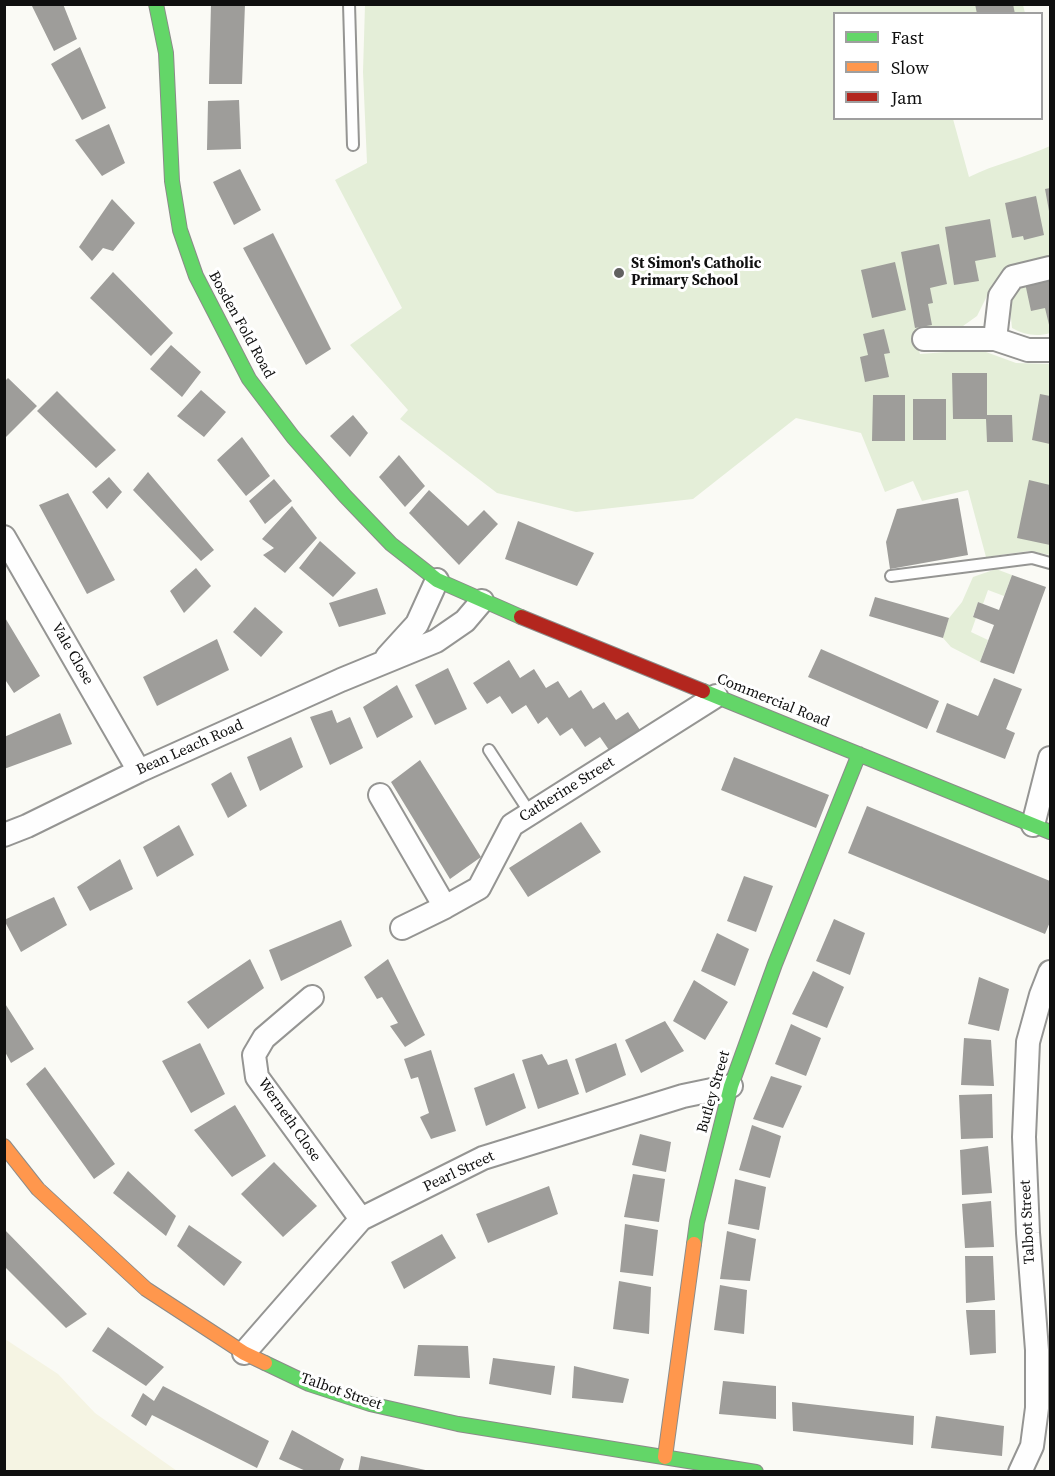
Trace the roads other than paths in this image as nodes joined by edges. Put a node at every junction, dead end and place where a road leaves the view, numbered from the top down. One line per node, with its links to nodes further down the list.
1 (156, 4): 11 (street, Bosden Fold Road)
2 (349, 4): 3 (lane)
3 (353, 146)
4 (1050, 268): 6 (street)
5 (924, 339): 6 (street)
6 (994, 339): 7 (street)
7 (1050, 350)
8 (4, 537): 18 (street, Vale Close)
9 (1050, 563): 10 (lane)
10 (891, 576)
11 (437, 580): 12 (street, Bosden Fold Road); 13 (street, Bean Leach Road)
12 (482, 601): 13 (street, Bean Leach Road); 14 (street, Commercial Road)
13 (376, 665): 18 (street, Bean Leach Road)
14 (716, 696): 16 (street, Commercial Road); 20 (street, Catherine Street)
15 (489, 750): 20 (lane)
16 (859, 754): 21 (street, Commercial Road); 27 (street, Butley Street)
17 (1050, 758): 21 (street)
18 (138, 771): 22 (street, Bean Leach Road)
19 (380, 795): 23 (street)
20 (530, 813): 23 (street, Catherine Street)
21 (1042, 829)
22 (4, 835)
23 (444, 907): 24 (street, Catherine Street)
24 (402, 928)
25 (1050, 972): 33 (street, Talbot Street)
26 (312, 997): 29 (street, Werneth Close)
27 (731, 1086): 29 (street, Pearl Street); 31 (street, Butley Street)
28 (4, 1146): 30 (street, Talbot Street)
29 (361, 1220): 30 (street, Pearl Street)
30 (244, 1353): 31 (street, Talbot Street)
31 (665, 1457): 32 (street, Talbot Street)
32 (756, 1472)
33 (1020, 1472)

